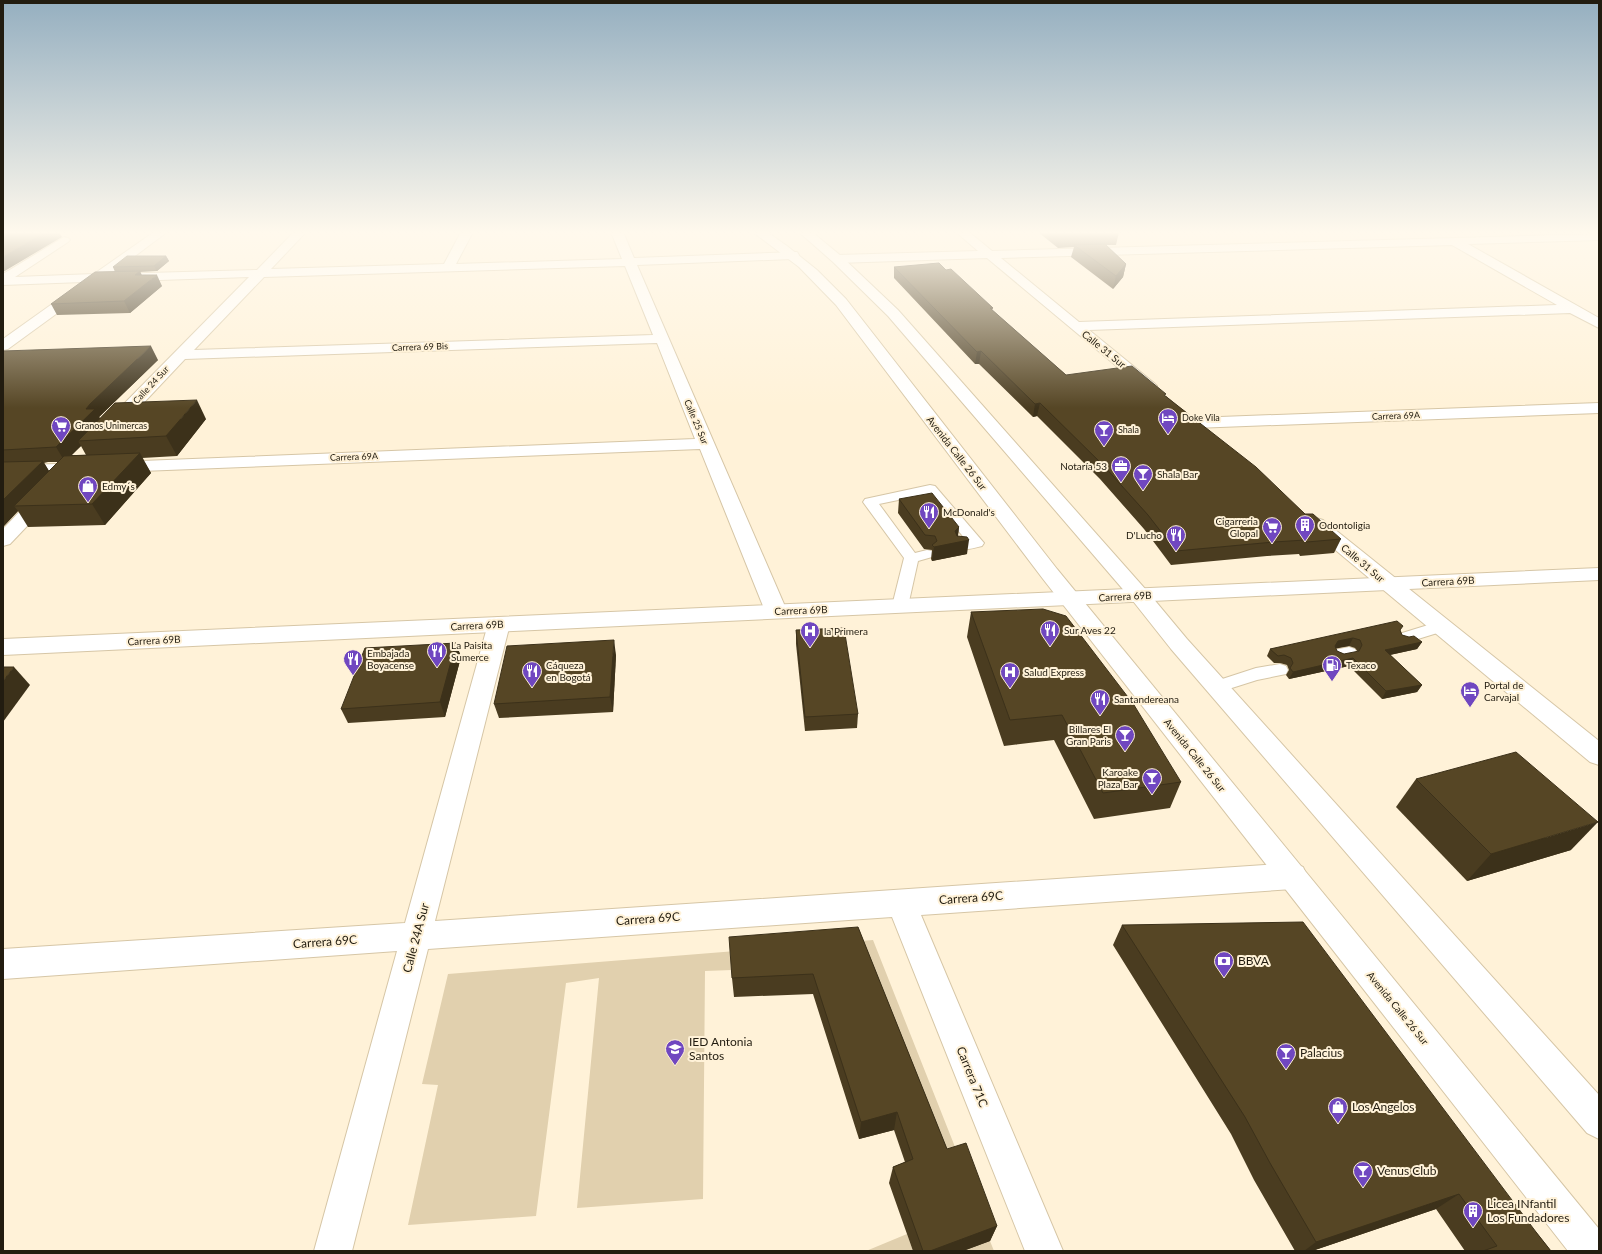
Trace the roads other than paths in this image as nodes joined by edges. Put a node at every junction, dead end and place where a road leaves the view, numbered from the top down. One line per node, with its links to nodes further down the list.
1 (79, 291): 12 (street)
2 (244, 291): 13 (street, Calle 24 Sur)
3 (642, 291): 11 (street, Calle 25 Sur)
4 (831, 291): 30 (street, Avenida Calle 26 Sur)
5 (870, 291): 29 (street)
6 (1033, 291): 10 (street, Calle 31 Sur)
7 (1540, 291): 8 (street)
8 (1572, 309): 9 (street); 10 (street)
9 (1599, 324)
10 (1076, 326): 14 (street, Calle 31 Sur)
11 (662, 339): 13 (street, Carrera 69 Bis); 18 (street, Calle 25 Sur)
12 (3, 346)
13 (179, 356): 16 (street, Calle 24 Sur)
14 (1160, 395)
15 (1599, 408): 17 (street, Carrera 69A)
16 (104, 434)
17 (1212, 438)
18 (705, 444): 20 (street, Carrera 69A); 32 (street, Calle 25 Sur)
19 (88, 452): 20 (street)
20 (72, 468): 21 (street, Carrera 69A); 23 (street)
21 (3, 471)
22 (1303, 513): 28 (street, Calle 31 Sur)
23 (3, 540)
24 (961, 546): 26 (lane)
25 (927, 554): 26 (lane)
26 (911, 558): 31 (lane)
27 (1599, 574): 28 (street, Carrera 69B)
28 (1388, 584): 29 (street, Carrera 69B); 34 (street, Calle 31 Sur)
29 (1140, 596): 30 (street, Carrera 69B); 38 (street)
30 (1070, 599): 31 (street, Carrera 69B); 40 (street, Avenida Calle 26 Sur)
31 (900, 606): 32 (street, Carrera 69B)
32 (776, 611): 33 (street, Carrera 69B)
33 (500, 624): 36 (street, Carrera 69B); 42 (street, Calle 24A Sur)
34 (1441, 626): 35 (lane); 39 (street, Calle 31 Sur)
35 (1405, 638)
36 (3, 647)
37 (1280, 670): 38 (lane)
38 (1216, 687): 44 (street)
39 (1599, 755)
40 (1293, 876): 41 (street, Carrera 69C); 47 (street, Avenida Calle 26 Sur)
41 (901, 902): 42 (street, Carrera 69C); 46 (street, Carrera 71C)
42 (417, 935): 43 (street, Carrera 69C); 45 (street, Calle 24A Sur)
43 (3, 964)
44 (1599, 1121)
45 (333, 1251)
46 (1044, 1251)
47 (1592, 1251)

